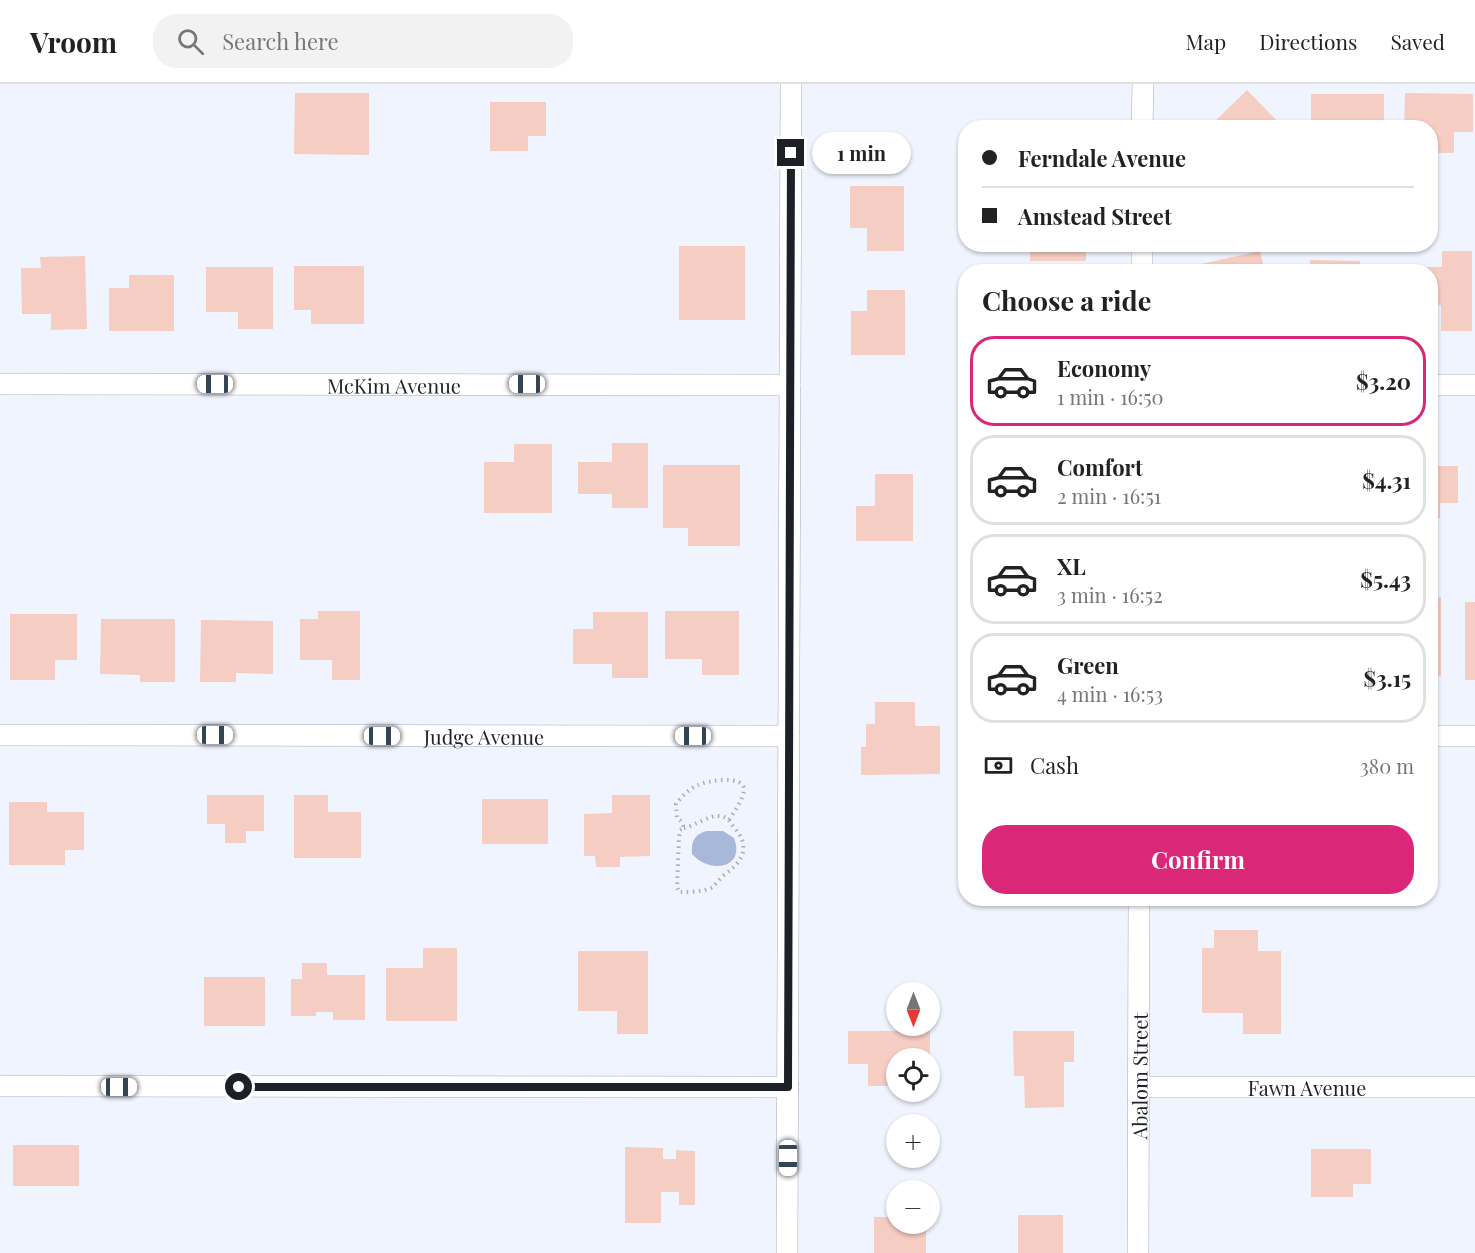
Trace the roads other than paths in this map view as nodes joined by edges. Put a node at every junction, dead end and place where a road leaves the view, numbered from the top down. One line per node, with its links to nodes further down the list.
1 (791, 84): 5 (street)
2 (1143, 84): 3 (street)
3 (1142, 120)
4 (0, 384): 5 (street, McKim Avenue)
5 (790, 385): 9 (street)
6 (1438, 385): 7 (street)
7 (1475, 385)
8 (0, 735): 9 (street, Judge Avenue)
9 (789, 736): 14 (street)
10 (1438, 736): 11 (street)
11 (1475, 736)
12 (1139, 906): 15 (street, Abalom Street)
13 (0, 1086): 14 (street)
14 (788, 1087): 17 (street)
15 (1139, 1087): 16 (street, Fawn Avenue); 18 (street, Abalom Street)
16 (1475, 1087)
17 (787, 1253)
18 (1138, 1253)

